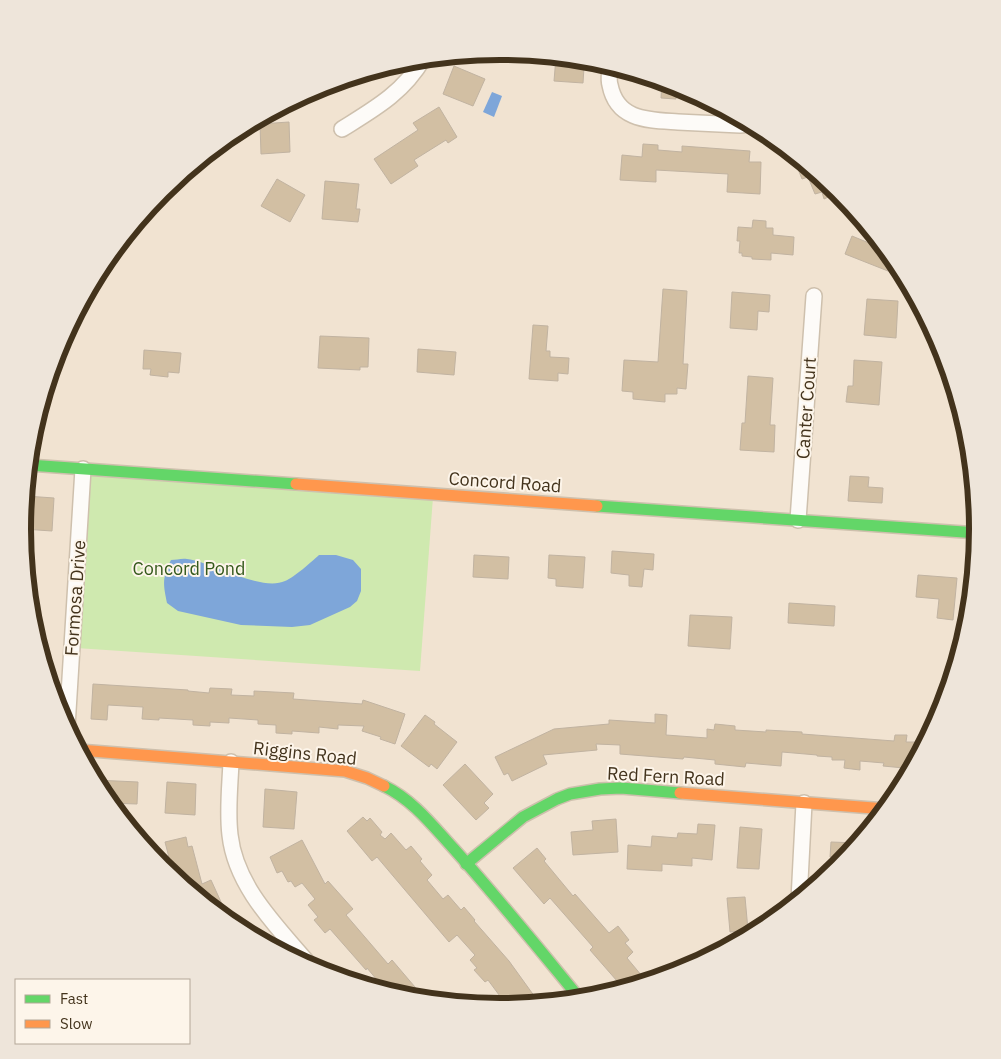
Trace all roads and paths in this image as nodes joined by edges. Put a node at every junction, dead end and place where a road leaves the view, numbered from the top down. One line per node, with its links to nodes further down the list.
1 (418, 67): 4 (street)
2 (610, 73): 3 (street)
3 (738, 125)
4 (342, 129)
5 (814, 296): 8 (street, Canter Court)
6 (35, 465): 7 (street, Concord Road)
7 (83, 469): 8 (street, Concord Road); 10 (street, Formosa Drive)
8 (798, 520): 9 (street, Concord Road)
9 (970, 532)
10 (68, 711)
11 (87, 751): 12 (street, Riggins Road)
12 (231, 762): 15 (street, Riggins Road); 17 (street)
13 (804, 803): 14 (street, Red Fern Road); 15 (street, Red Fern Road); 16 (street)
14 (878, 808)
15 (466, 864): 18 (street, Riggins Road)
16 (799, 891)
17 (300, 953)
18 (576, 993)

